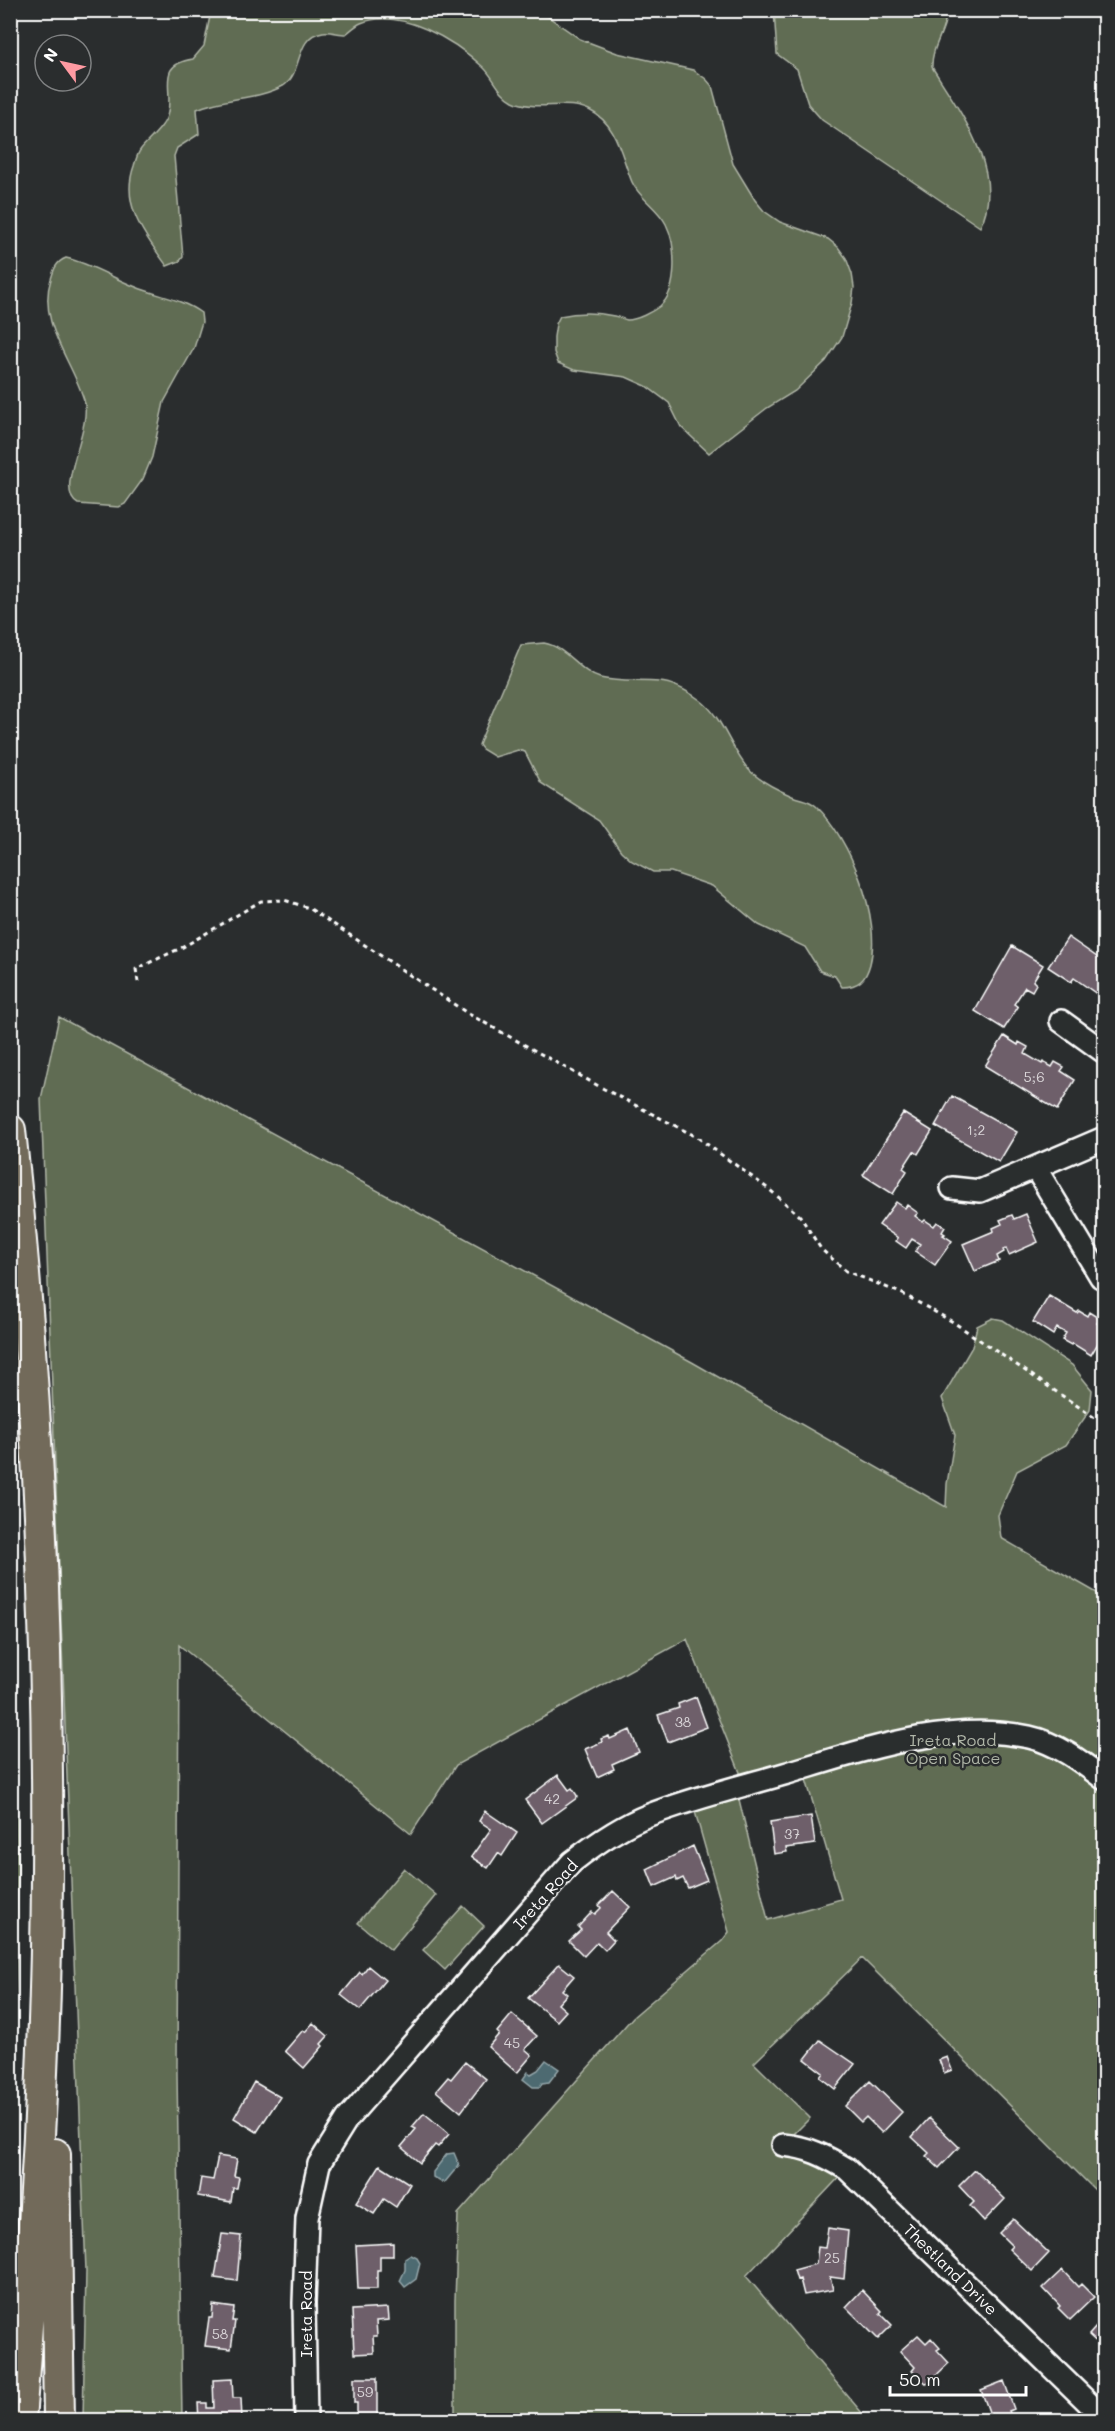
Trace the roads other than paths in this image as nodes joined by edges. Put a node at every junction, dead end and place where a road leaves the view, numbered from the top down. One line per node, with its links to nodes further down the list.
1 (1061, 1021): 2 (street)
2 (1104, 1052)
3 (10, 1130): 9 (highway)
4 (1104, 1138): 5 (street)
5 (1036, 1169): 6 (street); 7 (street)
6 (952, 1188)
7 (1101, 1277)
8 (1104, 1779): 14 (street, Ireta Road)
9 (44, 1991): 12 (highway); 13 (highway)
10 (783, 2145): 11 (street, Thestland Drive)
11 (1104, 2418)
12 (20, 2421)
13 (59, 2421)
14 (306, 2421)

